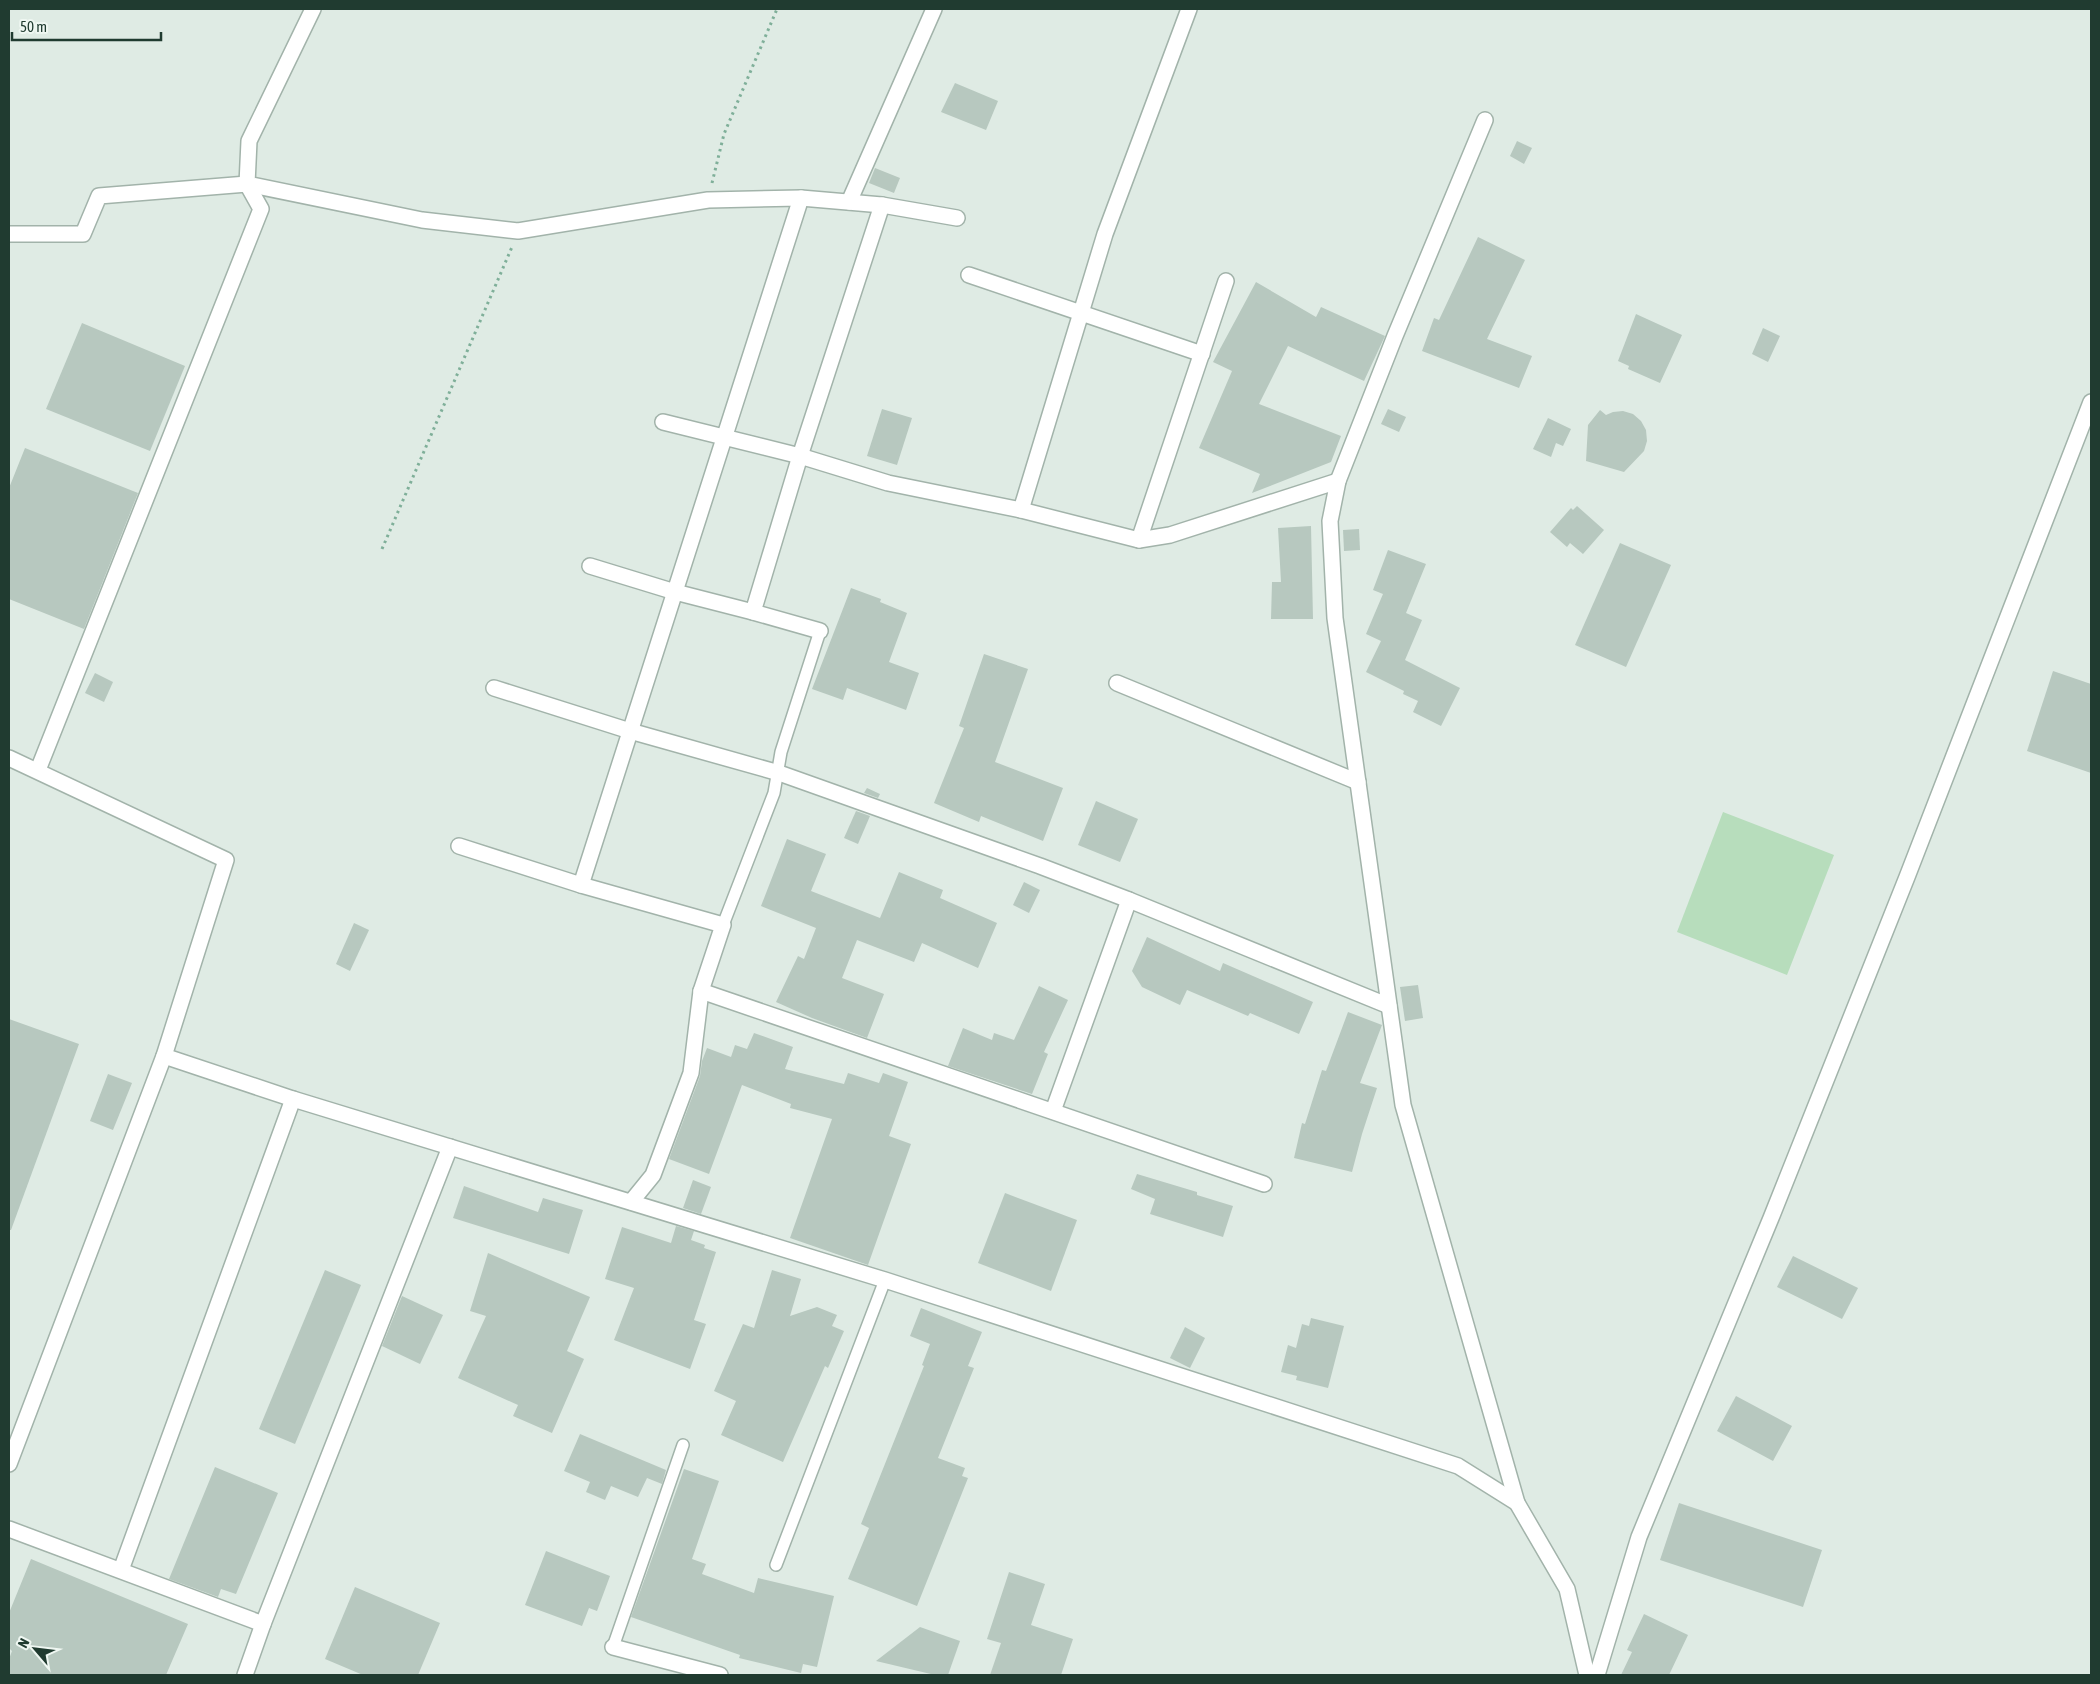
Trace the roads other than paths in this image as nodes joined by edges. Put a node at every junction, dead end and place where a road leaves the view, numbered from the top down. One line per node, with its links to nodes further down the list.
1 (312, 9): 5 (street)
2 (934, 9): 7 (street)
3 (1188, 9): 13 (street)
4 (1485, 120): 19 (street)
5 (247, 184): 6 (street); 10 (street); 30 (street)
6 (801, 198): 7 (street); 17 (street)
7 (849, 202): 8 (street)
8 (882, 205): 9 (street); 18 (street)
9 (957, 218)
10 (9, 234)
11 (969, 275): 13 (street)
12 (1226, 281): 14 (street)
13 (1081, 314): 14 (street); 20 (street)
14 (1202, 354): 21 (street)
15 (2091, 402): 57 (street)
16 (663, 422): 17 (street)
17 (725, 438): 18 (street); 23 (street)
18 (800, 456): 20 (street); 24 (street)
19 (1338, 481): 21 (street); 32 (street)
20 (1021, 510): 21 (street)
21 (1139, 540)
22 (590, 566): 23 (street)
23 (675, 592): 24 (street); 28 (street)
24 (753, 612): 25 (street)
25 (820, 631): 31 (lane)
26 (1117, 683): 32 (street)
27 (494, 688): 28 (street)
28 (630, 731): 31 (street); 34 (street)
29 (9, 758): 30 (street)
30 (38, 770): 39 (street)
31 (779, 773): 35 (street); 36 (lane)
32 (1358, 782): 38 (street)
33 (459, 846): 34 (street)
34 (581, 885): 36 (street)
35 (1129, 900): 38 (street); 41 (street)
36 (723, 925): 37 (street)
37 (701, 991): 41 (street); 44 (street)
38 (1389, 1006): 48 (street)
39 (164, 1056): 40 (street); 47 (street)
40 (293, 1099): 42 (street); 51 (street)
41 (1053, 1111): 43 (street)
42 (450, 1146): 44 (street); 52 (street)
43 (1264, 1184)
44 (631, 1202): 45 (street)
45 (885, 1280): 48 (street); 50 (lane)
46 (683, 1445): 53 (lane)
47 (9, 1464)
48 (1517, 1503): 56 (street)
49 (9, 1529): 51 (street)
50 (776, 1565)
51 (121, 1570): 52 (street)
52 (263, 1624): 54 (street)
53 (613, 1647): 55 (street)
54 (245, 1675)
55 (720, 1675)
56 (1587, 1675)
57 (1597, 1675)

